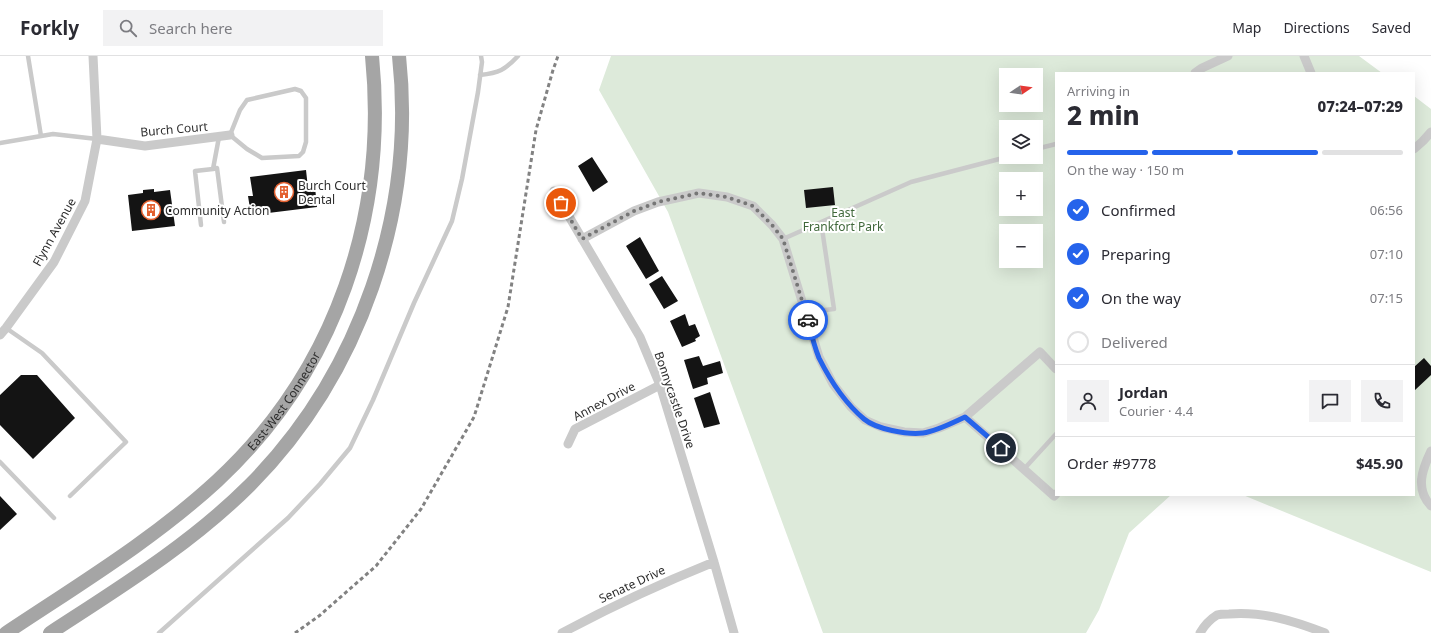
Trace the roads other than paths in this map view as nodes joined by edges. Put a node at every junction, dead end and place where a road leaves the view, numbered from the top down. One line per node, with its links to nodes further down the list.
1 (28, 56): 14 (lane)
2 (94, 56): 16 (street, Flynn Avenue)
3 (372, 56): 45 (main road, East-West Connector)
4 (399, 56): 46 (main road)
5 (481, 56): 11 (lane)
6 (518, 56): 11 (lane)
7 (1228, 56): 9 (street)
8 (1304, 56): 10 (street)
9 (1196, 72)
10 (1311, 72)
11 (480, 75): 47 (lane)
12 (1431, 132): 19 (street)
13 (230, 135): 13 (lane); 15 (street, Burch Court)
14 (41, 136): 16 (lane); 17 (lane)
15 (219, 137): 16 (street, Burch Court); 23 (lane)
16 (97, 139): 31 (street, Flynn Avenue)
17 (0, 143)
18 (1055, 144): 20 (lane)
19 (1427, 144): 21 (street)
20 (1043, 147)
21 (1415, 149)
22 (999, 159): 26 (lane)
23 (213, 169): 25 (lane); 27 (lane)
24 (554, 191): 28 (street, Bonnycastle Drive)
25 (224, 222)
26 (821, 222): 29 (lane); 30 (lane)
27 (201, 225)
28 (582, 239): 29 (street); 33 (street, Bonnycastle Drive)
29 (783, 239): 30 (street)
30 (805, 312): 34 (street)
31 (3, 331): 41 (lane)
32 (1055, 367): 34 (street)
33 (660, 385): 36 (street, Annex Drive); 44 (street, Bonnycastle Drive)
34 (965, 417): 39 (street)
35 (1055, 435): 39 (lane)
36 (568, 444)
37 (1431, 451): 42 (street)
38 (0, 462): 43 (lane)
39 (1024, 469): 40 (street)
40 (1055, 495)
41 (70, 496)
42 (1431, 506)
43 (54, 518)
44 (714, 562): 48 (street, Senate Drive); 49 (street, Bonnycastle Drive)
45 (6, 633)
46 (50, 633)
47 (159, 633)
48 (562, 633)
49 (734, 633)
50 (1200, 633): 51 (street)
51 (1325, 633)

